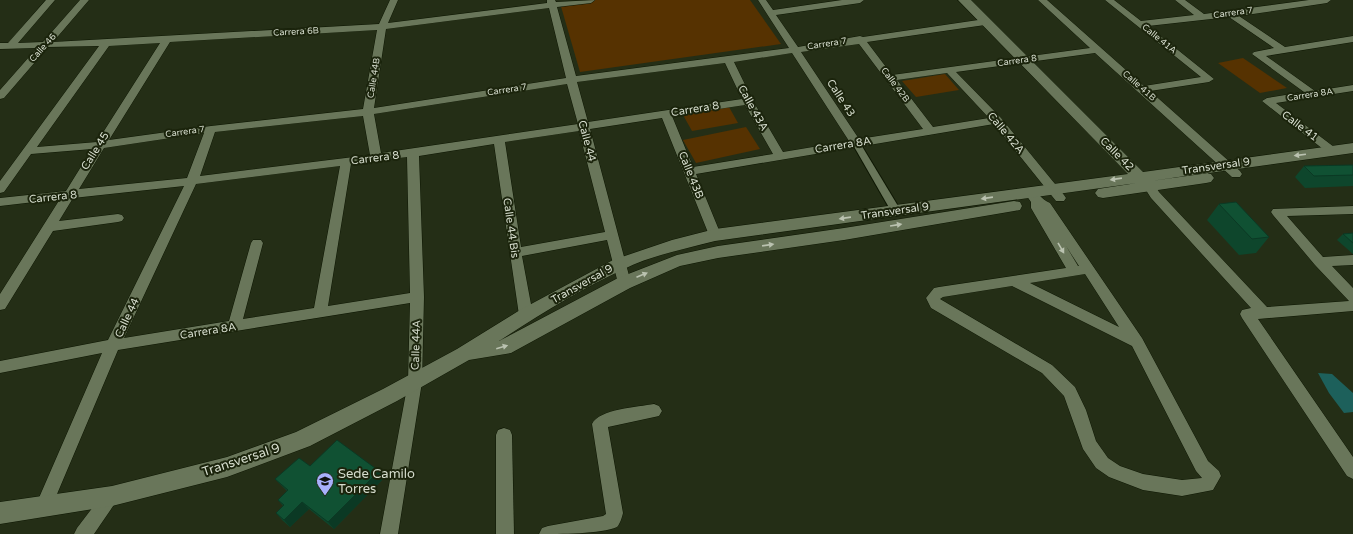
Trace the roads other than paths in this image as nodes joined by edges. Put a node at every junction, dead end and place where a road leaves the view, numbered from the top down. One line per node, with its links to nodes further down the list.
1 (51, 0): 24 (street)
2 (85, 0): 23 (street, Calle 46)
3 (394, 0): 18 (street, Calle 44B)
4 (591, 0): 12 (street, Carrera 6B)
5 (762, 0): 13 (street, Calle 43)
6 (860, 0): 13 (street)
7 (964, 0): 16 (street, Calle 42)
8 (1042, 0): 27 (street, Calle 41B)
9 (1109, 0): 17 (street, Calle 41A)
10 (1179, 0): 15 (street)
11 (1327, 0): 14 (street, Carrera 7)
12 (551, 2): 18 (street, Carrera 6B); 33 (street, Calle 44)
13 (771, 13): 26 (street, Calle 43)
14 (1231, 14): 15 (street, Carrera 7); 28 (street)
15 (1203, 18): 17 (street, Carrera 7)
16 (985, 22): 20 (street, Carrera 7); 30 (street, Calle 42)
17 (1140, 24): 35 (street, Calle 41A)
18 (382, 27): 19 (street, Carrera 6B); 40 (street, Calle 44B)
19 (167, 39): 22 (street, Carrera 6B); 48 (street, Calle 45)
20 (860, 39): 26 (street, Carrera 7); 32 (street, Calle 42B)
21 (1353, 39): 28 (street)
22 (106, 43): 23 (street, Carrera 6B); 51 (street)
23 (46, 44): 24 (street, Carrera 6B); 37 (street, Calle 46)
24 (10, 45): 25 (street, Carrera 6B)
25 (0, 46)
26 (794, 49): 29 (street, Carrera 7); 47 (street, Calle 43)
27 (1097, 50): 30 (street, Carrera 8); 35 (street, Calle 41B)
28 (1283, 50): 36 (street)
29 (728, 60): 33 (street, Carrera 7); 38 (street, Calle 43A)
30 (1023, 60): 31 (street, Carrera 8); 60 (street, Calle 42)
31 (949, 70): 32 (street, Carrera 8); 42 (street, Calle 42A)
32 (890, 78): 45 (street, Calle 42B)
33 (571, 80): 40 (street, Carrera 7); 43 (street, Calle 44)
34 (1353, 88): 36 (street, Carrera 8A)
35 (1143, 89): 57 (street, Calle 41B)
36 (1313, 94): 39 (street, Carrera 8A)
37 (0, 96)
38 (748, 101): 41 (street, Carrera 8); 53 (street, Calle 43A)
39 (1267, 101): 50 (street, Calle 41)
40 (368, 112): 44 (street, Carrera 7); 54 (street, Calle 44B)
41 (666, 114): 43 (street, Carrera 8); 58 (street, Calle 43B)
42 (997, 120): 45 (street, Carrera 8A); 62 (street, Calle 42A)
43 (584, 127): 46 (street, Carrera 8); 70 (street, Calle 44)
44 (211, 129): 48 (street, Carrera 7); 59 (street, Calle 44)
45 (930, 131): 47 (street, Carrera 8A)
46 (499, 141): 52 (street, Carrera 8); 73 (street, Calle 44 Bis)
47 (856, 143): 53 (street, Carrera 8A); 67 (street, Calle 43)
48 (99, 145): 51 (street, Carrera 7); 63 (street, Calle 45)
49 (1353, 148): 50 (street, Transversal 9)
50 (1332, 150): 57 (street, Transversal 9, one-way to 57)
51 (27, 151): 61 (street)
52 (413, 153): 54 (street, Carrera 8); 80 (street, Calle 44A)
53 (780, 156): 58 (street, Carrera 8A)
54 (376, 157): 56 (street, Carrera 8)
55 (1353, 160): 57 (street, Transversal 9)
56 (346, 162): 59 (street, Carrera 8); 84 (street)
57 (1231, 169): 60 (street, Transversal 9)
58 (690, 172): 71 (street, Calle 43B)
59 (192, 181): 63 (street, Carrera 8); 89 (street, Calle 44)
60 (1144, 182): 62 (street, Transversal 9); 85 (street, Calle 42)
61 (0, 189)
62 (1056, 193): 64 (street, Transversal 9)
63 (67, 195): 65 (street, Carrera 8); 69 (street, Calle 45)
64 (1033, 197): 67 (street, Transversal 9, one-way to 67); 77 (street); 79 (street, Transversal 9, one-way to 64)
65 (0, 202)
66 (1353, 210): 75 (street)
67 (896, 211): 71 (street, Transversal 9, one-way to 71)
68 (118, 218): 69 (street)
69 (48, 227): 82 (street, Calle 45)
70 (612, 235): 73 (street); 76 (street, Calle 44)
71 (715, 235): 76 (street, Transversal 9)
72 (257, 243): 87 (street)
73 (515, 253): 86 (street, Calle 44 Bis)
74 (1353, 260): 75 (street)
75 (1320, 262): 81 (street)
76 (619, 264): 79 (street, Calle 44); 86 (street, Transversal 9)
77 (1081, 270): 78 (street); 88 (street)
78 (1014, 281): 88 (street); 88 (street)
79 (624, 282): 90 (street, Transversal 9, one-way to 79)
80 (417, 297): 84 (street, Carrera 8A); 92 (street, Calle 44A)
81 (1353, 297)
82 (0, 304)
83 (1353, 306): 85 (street)
84 (320, 313): 87 (street, Carrera 8A)
85 (1264, 313): 95 (street)
86 (526, 315): 90 (street, Transversal 9)
87 (234, 328): 89 (street, Carrera 8A)
88 (1136, 342)
89 (113, 345): 91 (street, Carrera 8A); 97 (street, Calle 44)
90 (464, 354): 92 (street, Transversal 9)
91 (0, 367)
92 (414, 382): 96 (street, Transversal 9); 100 (street, Calle 44A)
93 (654, 411): 102 (street)
94 (504, 436): 101 (street)
95 (1353, 471)
96 (112, 496): 97 (street, Transversal 9); 99 (street)
97 (43, 507): 98 (street, Transversal 9)
98 (0, 513)
99 (83, 534)
100 (389, 534)
101 (505, 534)
102 (548, 534)

